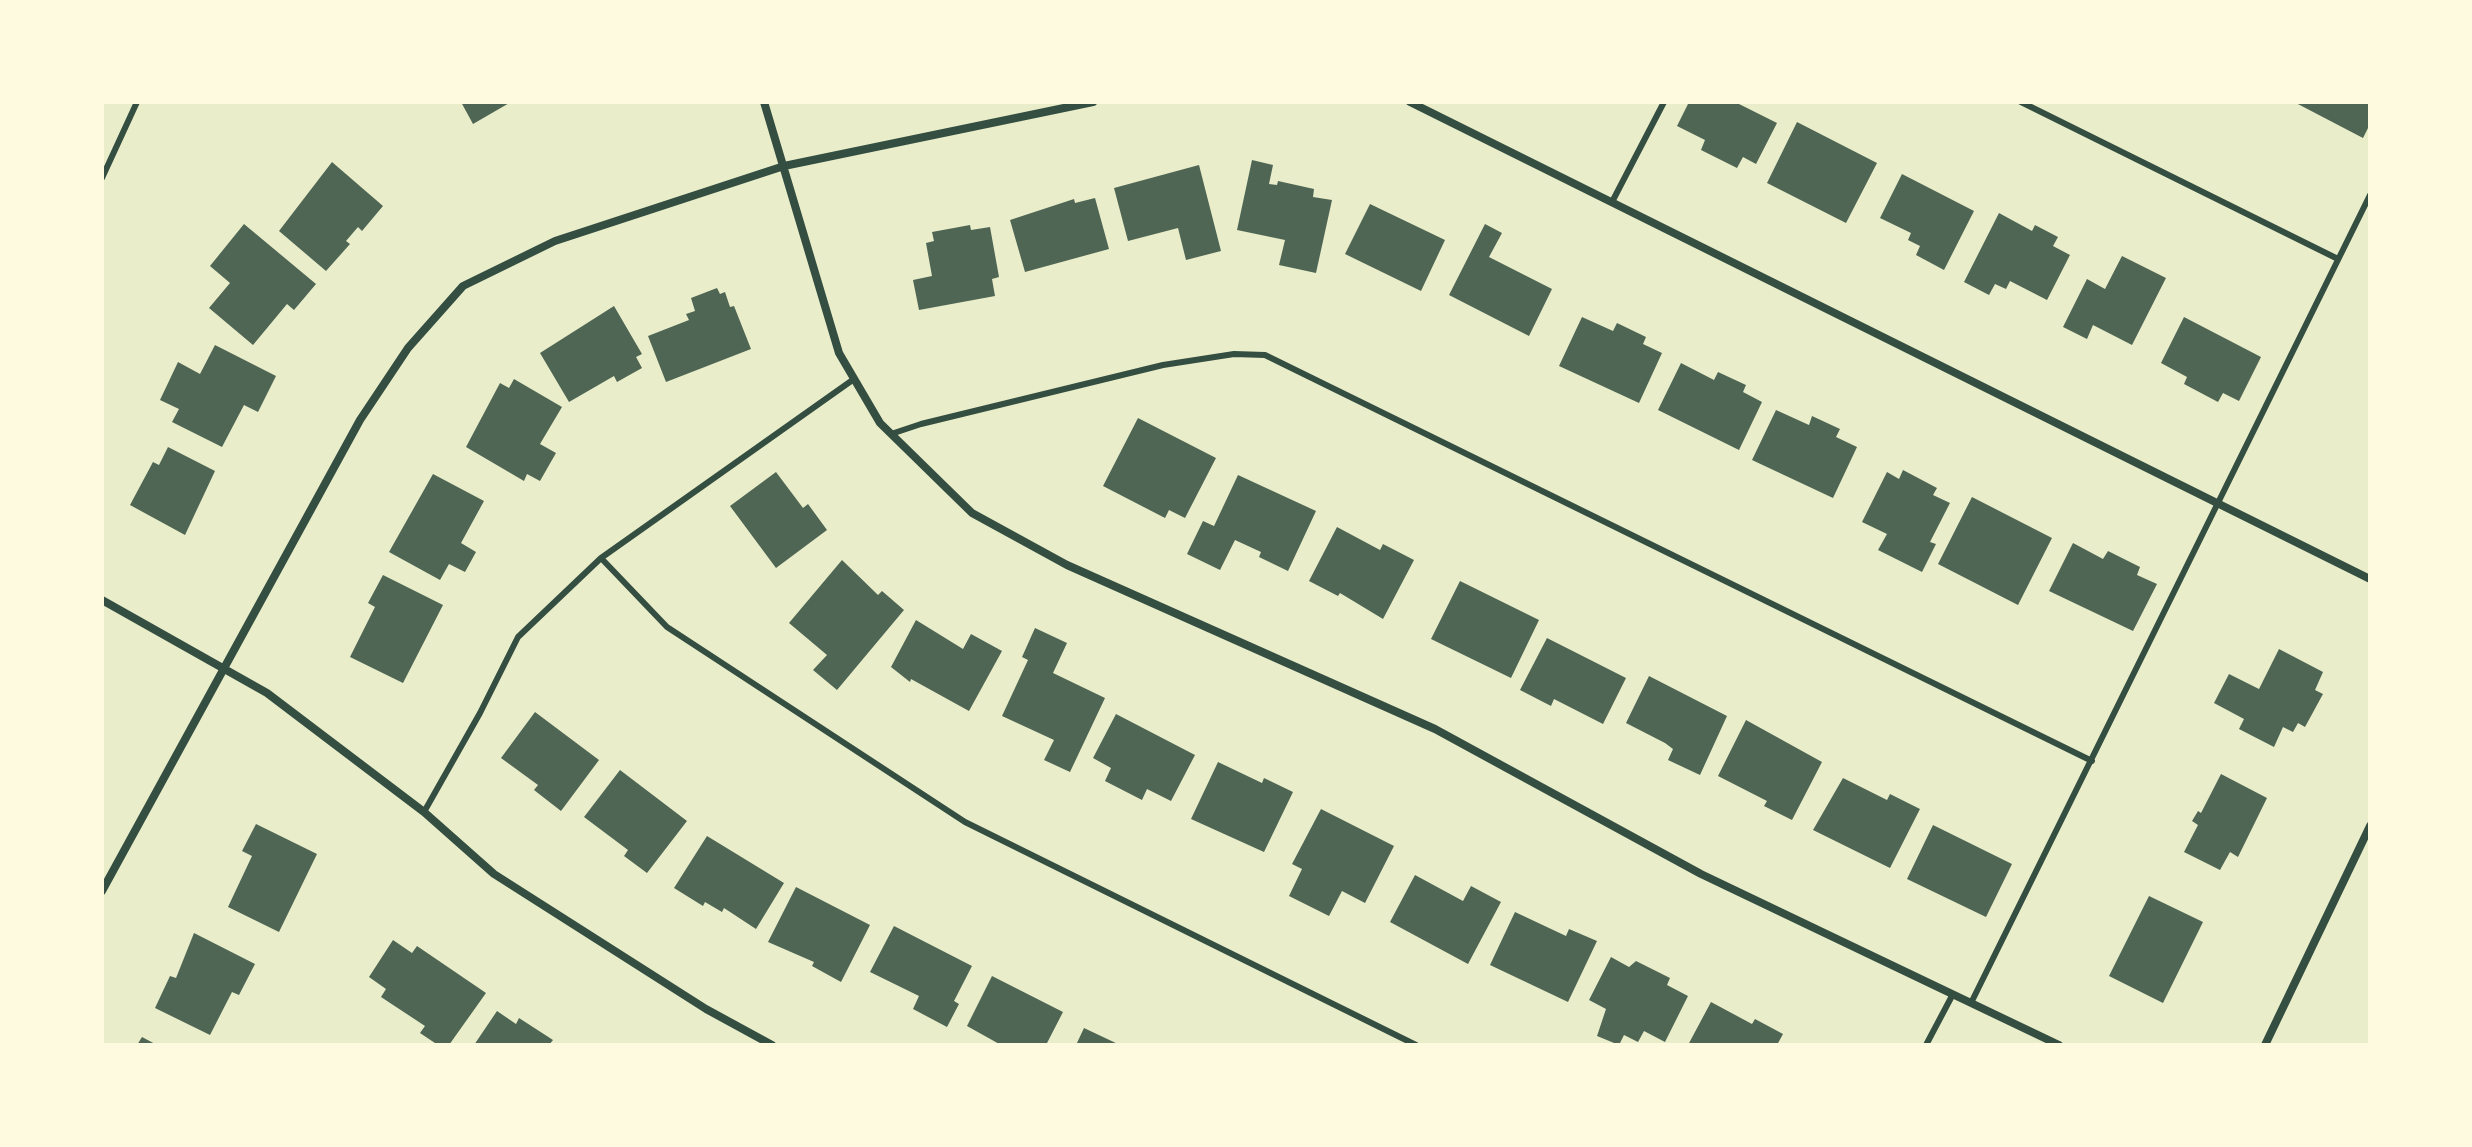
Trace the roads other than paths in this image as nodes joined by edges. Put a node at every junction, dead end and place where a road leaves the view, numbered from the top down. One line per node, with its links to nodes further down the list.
1 (137, 102): 8 (lane)
2 (764, 102): 7 (street)
3 (1093, 102): 7 (street)
4 (1410, 102): 10 (street)
5 (1664, 102): 10 (lane)
6 (2021, 102): 11 (lane)
7 (784, 166): 12 (street); 18 (street)
8 (102, 178)
9 (2370, 195): 11 (lane)
10 (1612, 202): 14 (street)
11 (2338, 259): 14 (lane)
12 (854, 379): 13 (street); 15 (lane)
13 (891, 434): 19 (lane); 23 (street)
14 (2217, 502): 16 (street); 19 (lane)
15 (601, 558): 20 (lane); 26 (lane)
16 (2370, 579)
17 (102, 600): 18 (street)
18 (226, 668): 20 (street); 22 (street)
19 (2092, 761): 24 (lane)
20 (424, 812): 25 (street)
21 (2370, 826): 29 (street)
22 (102, 891)
23 (1953, 994): 24 (street); 27 (lane)
24 (1971, 1003): 28 (street)
25 (772, 1045)
26 (1416, 1045)
27 (1926, 1045)
28 (2059, 1045)
29 (2265, 1045)

